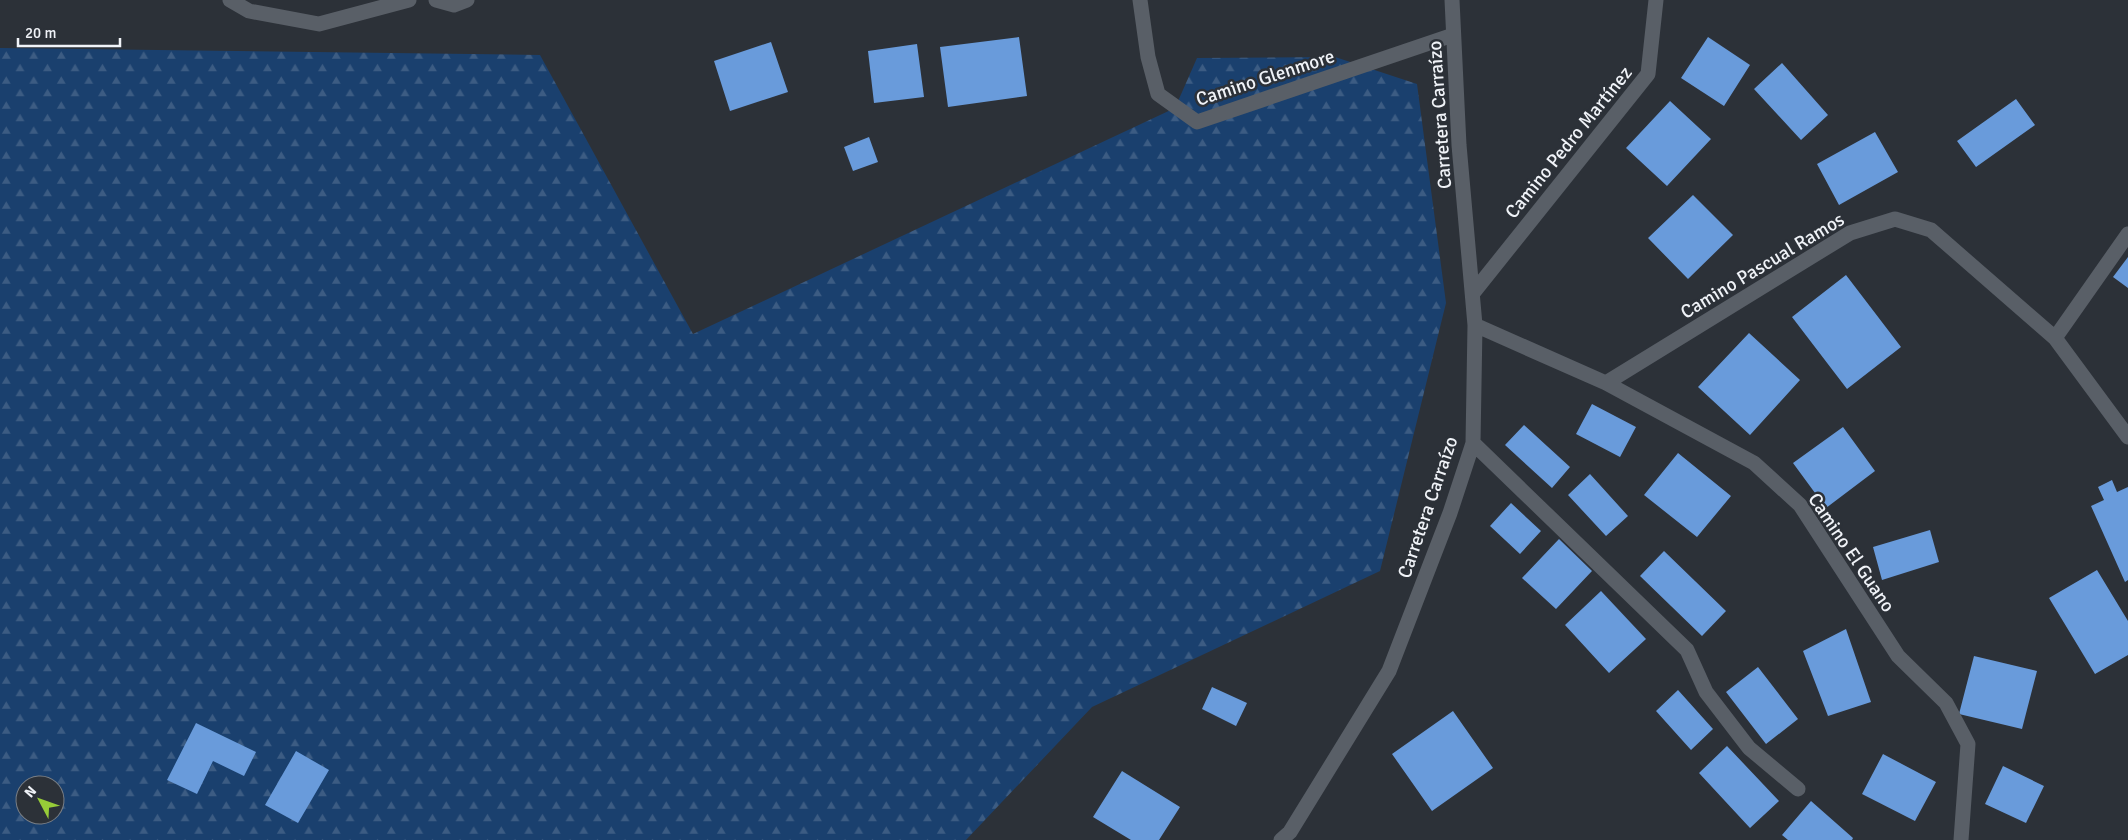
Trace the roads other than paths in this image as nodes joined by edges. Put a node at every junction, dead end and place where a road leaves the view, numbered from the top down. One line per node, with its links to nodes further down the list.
1 (230, 0): 2 (street)
2 (409, 0)
3 (436, 0): 4 (street)
4 (467, 0)
5 (1140, 0): 8 (street, Camino Glenmore)
6 (1452, 0): 8 (street, Carretera Carraízo)
7 (1656, 0): 10 (street, Camino Pedro Martínez)
8 (1453, 35): 10 (street, Carretera Carraízo)
9 (2128, 234): 12 (street)
10 (1473, 293): 11 (street, Carretera Carraízo)
11 (1475, 324): 13 (street, Camino El Guano); 15 (street, Carretera Carraízo)
12 (2055, 338): 13 (street, Camino Pascual Ramos); 14 (street, Camino Pascual Ramos)
13 (1606, 383): 18 (street, Camino El Guano)
14 (2128, 437)
15 (1473, 443): 16 (street); 17 (street, Carretera Carraízo)
16 (1798, 789)
17 (1281, 840)
18 (1961, 840)

